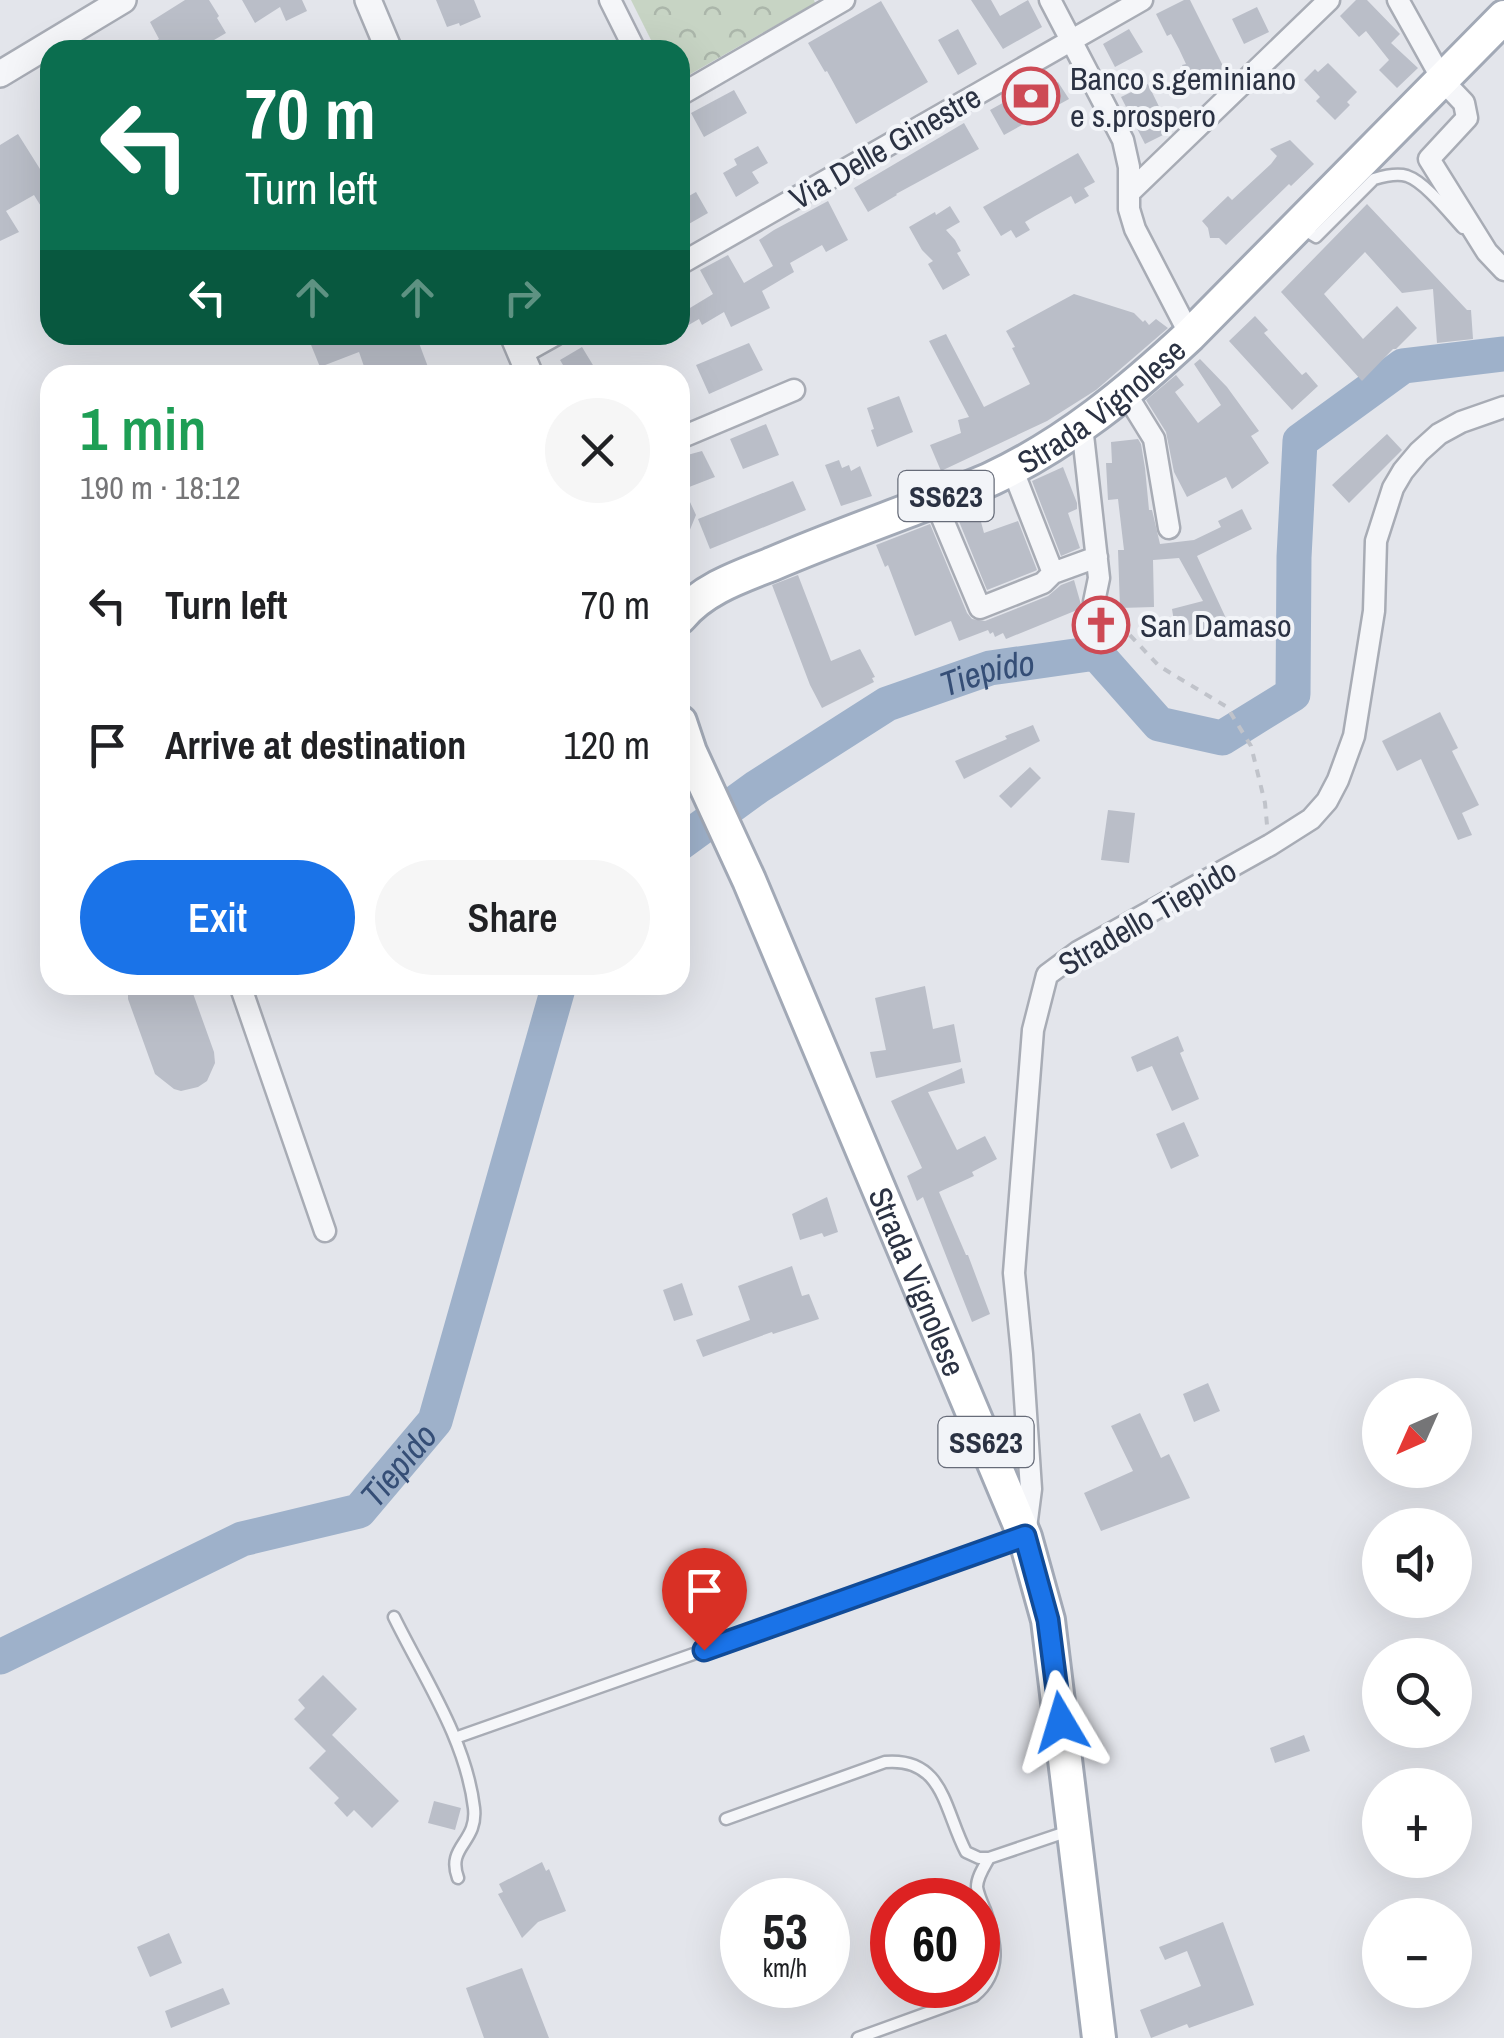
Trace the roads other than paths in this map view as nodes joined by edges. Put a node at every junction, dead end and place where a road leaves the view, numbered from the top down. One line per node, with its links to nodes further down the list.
1 (123, 0): 10 (street)
2 (368, 0): 11 (street)
3 (610, 0): 12 (street)
4 (844, 0): 17 (street)
5 (1050, 0): 13 (street)
6 (1142, 0): 13 (street, Via Delle Ginestre)
7 (1329, 0): 20 (street)
8 (1398, 0): 16 (street)
9 (1504, 17): 16 (main road, Strada Vignolese / SS623)
10 (57, 40)
11 (384, 40)
12 (629, 40)
13 (1071, 40): 20 (street); 23 (street, Via Delle Ginestre)
14 (40, 50): 15 (street)
15 (0, 74)
16 (1443, 80): 18 (street); 21 (main road, Strada Vignolese / SS623)
17 (690, 89)
18 (1429, 159): 19 (lane); 22 (street)
19 (1411, 178): 21 (lane); 22 (lane)
20 (1128, 193): 25 (street)
21 (1298, 226): 25 (main road, Strada Vignolese / SS623)
22 (1488, 252): 24 (street)
23 (690, 258)
24 (1504, 270)
25 (1190, 335): 27 (main road, Strada Vignolese / SS623)
26 (794, 390): 30 (street)
27 (1126, 392): 29 (main road, Strada Vignolese / SS623); 33 (street)
28 (1504, 408): 41 (street, Stradello Tiepido)
29 (1082, 426): 31 (main road, Strada Vignolese / SS623); 34 (street)
30 (690, 434)
31 (1012, 468): 32 (main road, Strada Vignolese / SS623); 35 (street)
32 (934, 500): 35 (street); 37 (main road, Strada Vignolese / SS623)
33 (1169, 528)
34 (1098, 567): 35 (street); 36 (street)
35 (1053, 573)
36 (1094, 602)
37 (690, 606)
38 (690, 748): 41 (main road, Strada Vignolese / SS623)
39 (243, 995): 40 (street)
40 (325, 1231)
41 (1025, 1536): 43 (lane); 45 (main road, Strada Vignolese / SS623)
42 (394, 1617): 43 (lane)
43 (455, 1738): 47 (lane)
44 (726, 1818): 46 (lane)
45 (1074, 1829): 46 (lane); 49 (main road, Strada Vignolese / SS623)
46 (989, 1858): 48 (lane)
47 (458, 1878)
48 (858, 2038)
49 (1099, 2038)

